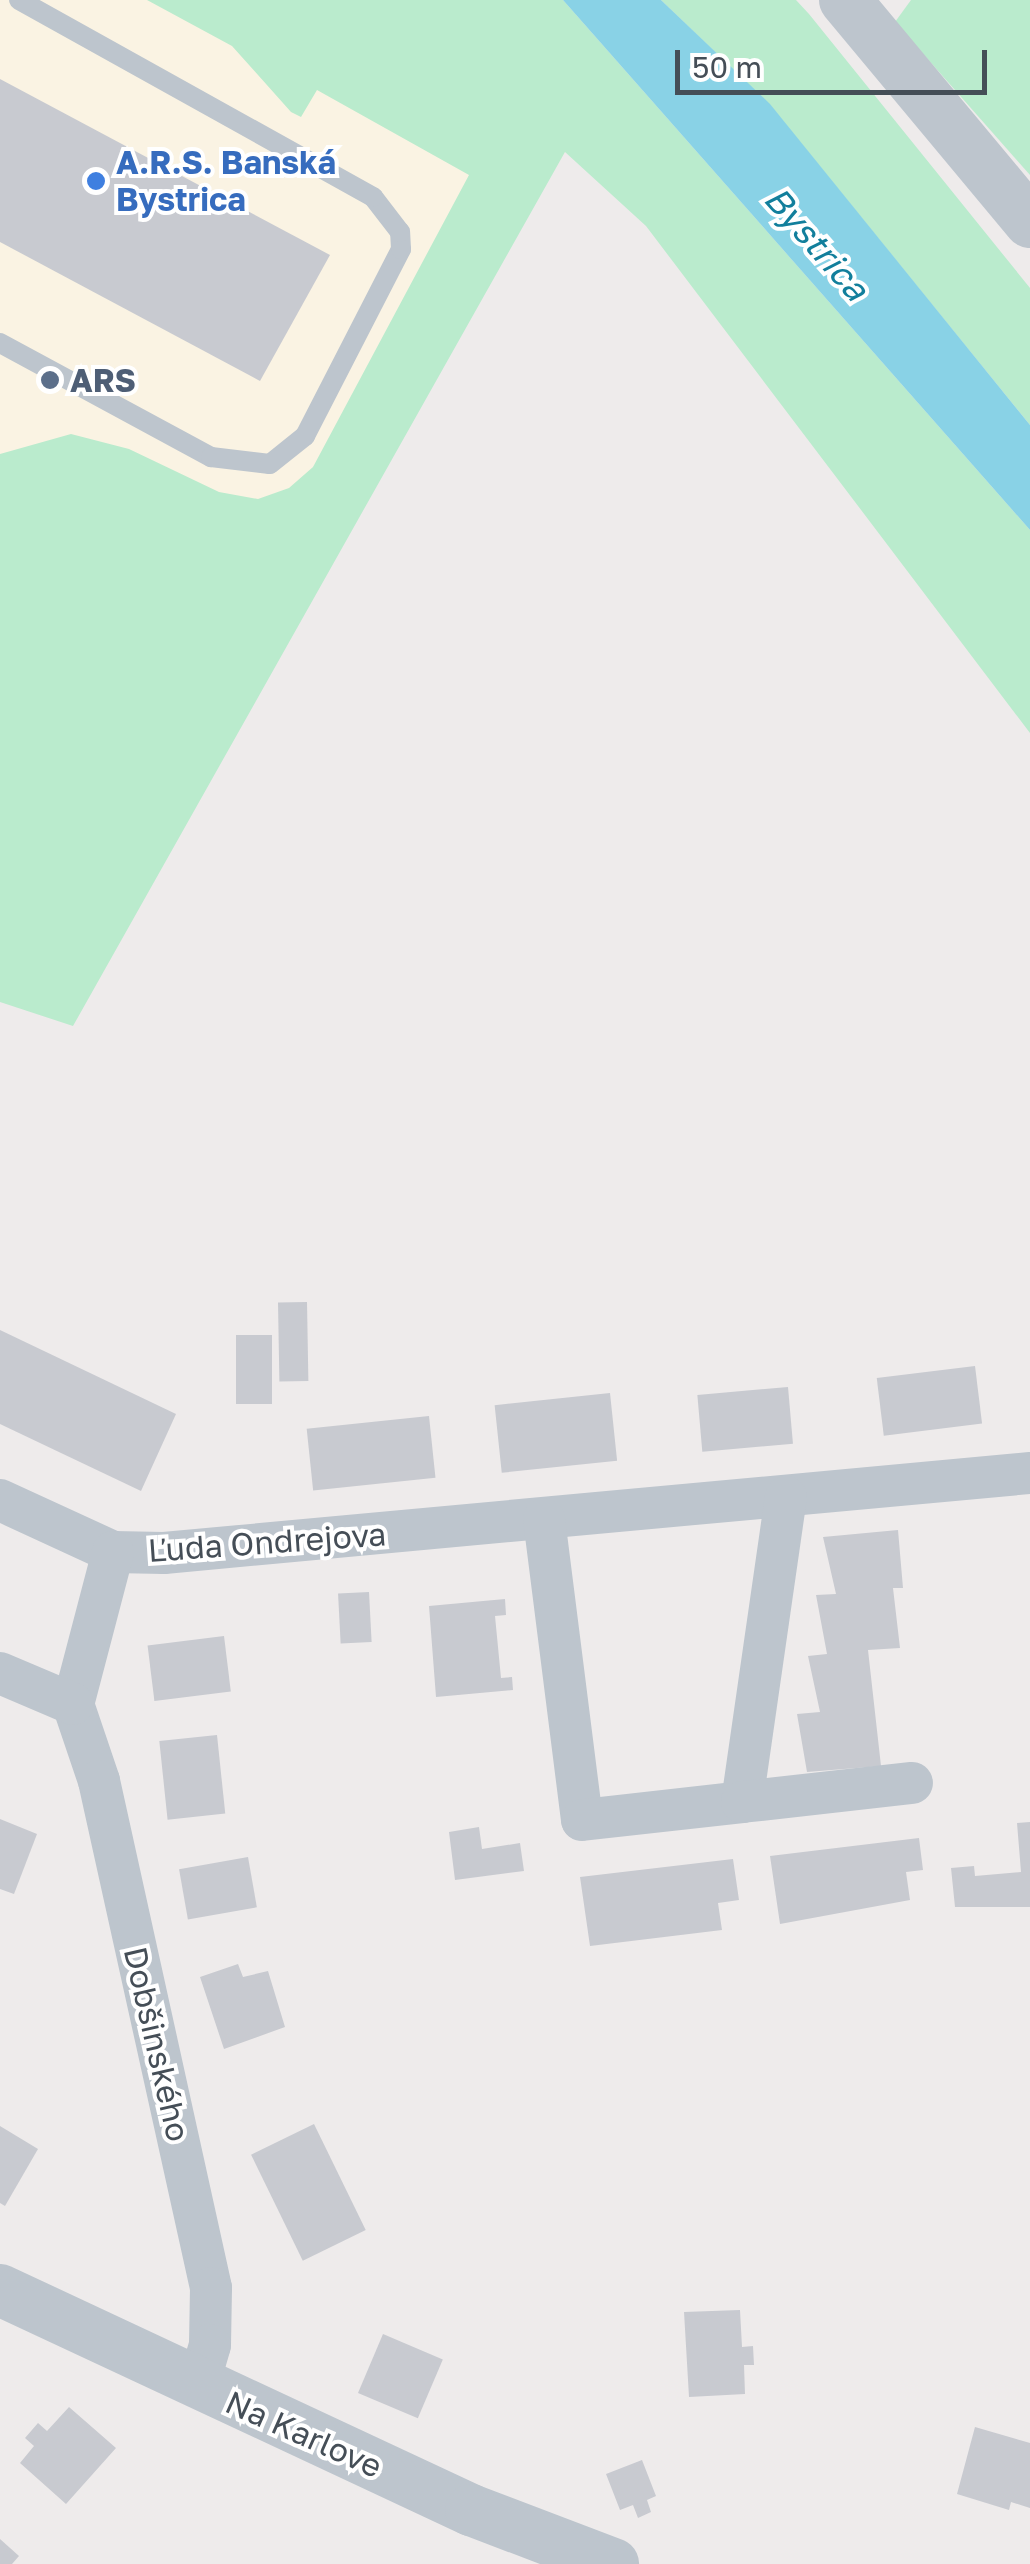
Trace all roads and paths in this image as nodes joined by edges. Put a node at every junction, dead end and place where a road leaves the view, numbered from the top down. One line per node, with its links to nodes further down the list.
1 (19, 0): 4 (lane)
2 (845, 0): 3 (street)
3 (1030, 222)
4 (0, 343)
5 (1030, 1473): 6 (street, Ľuda Ondrejova)
6 (786, 1497): 8 (street, Ľuda Ondrejova); 13 (street)
7 (0, 1500): 9 (street, Ľuda Ondrejova)
8 (544, 1519): 9 (street, Ľuda Ondrejova); 13 (street)
9 (114, 1552): 11 (street)
10 (0, 1672): 11 (street)
11 (73, 1704): 15 (street, Dobšinského)
12 (912, 1784): 13 (street)
13 (742, 1802)
14 (0, 2290): 15 (street, Na Karlove)
15 (198, 2386): 16 (street, Na Karlove)
16 (614, 2564)

